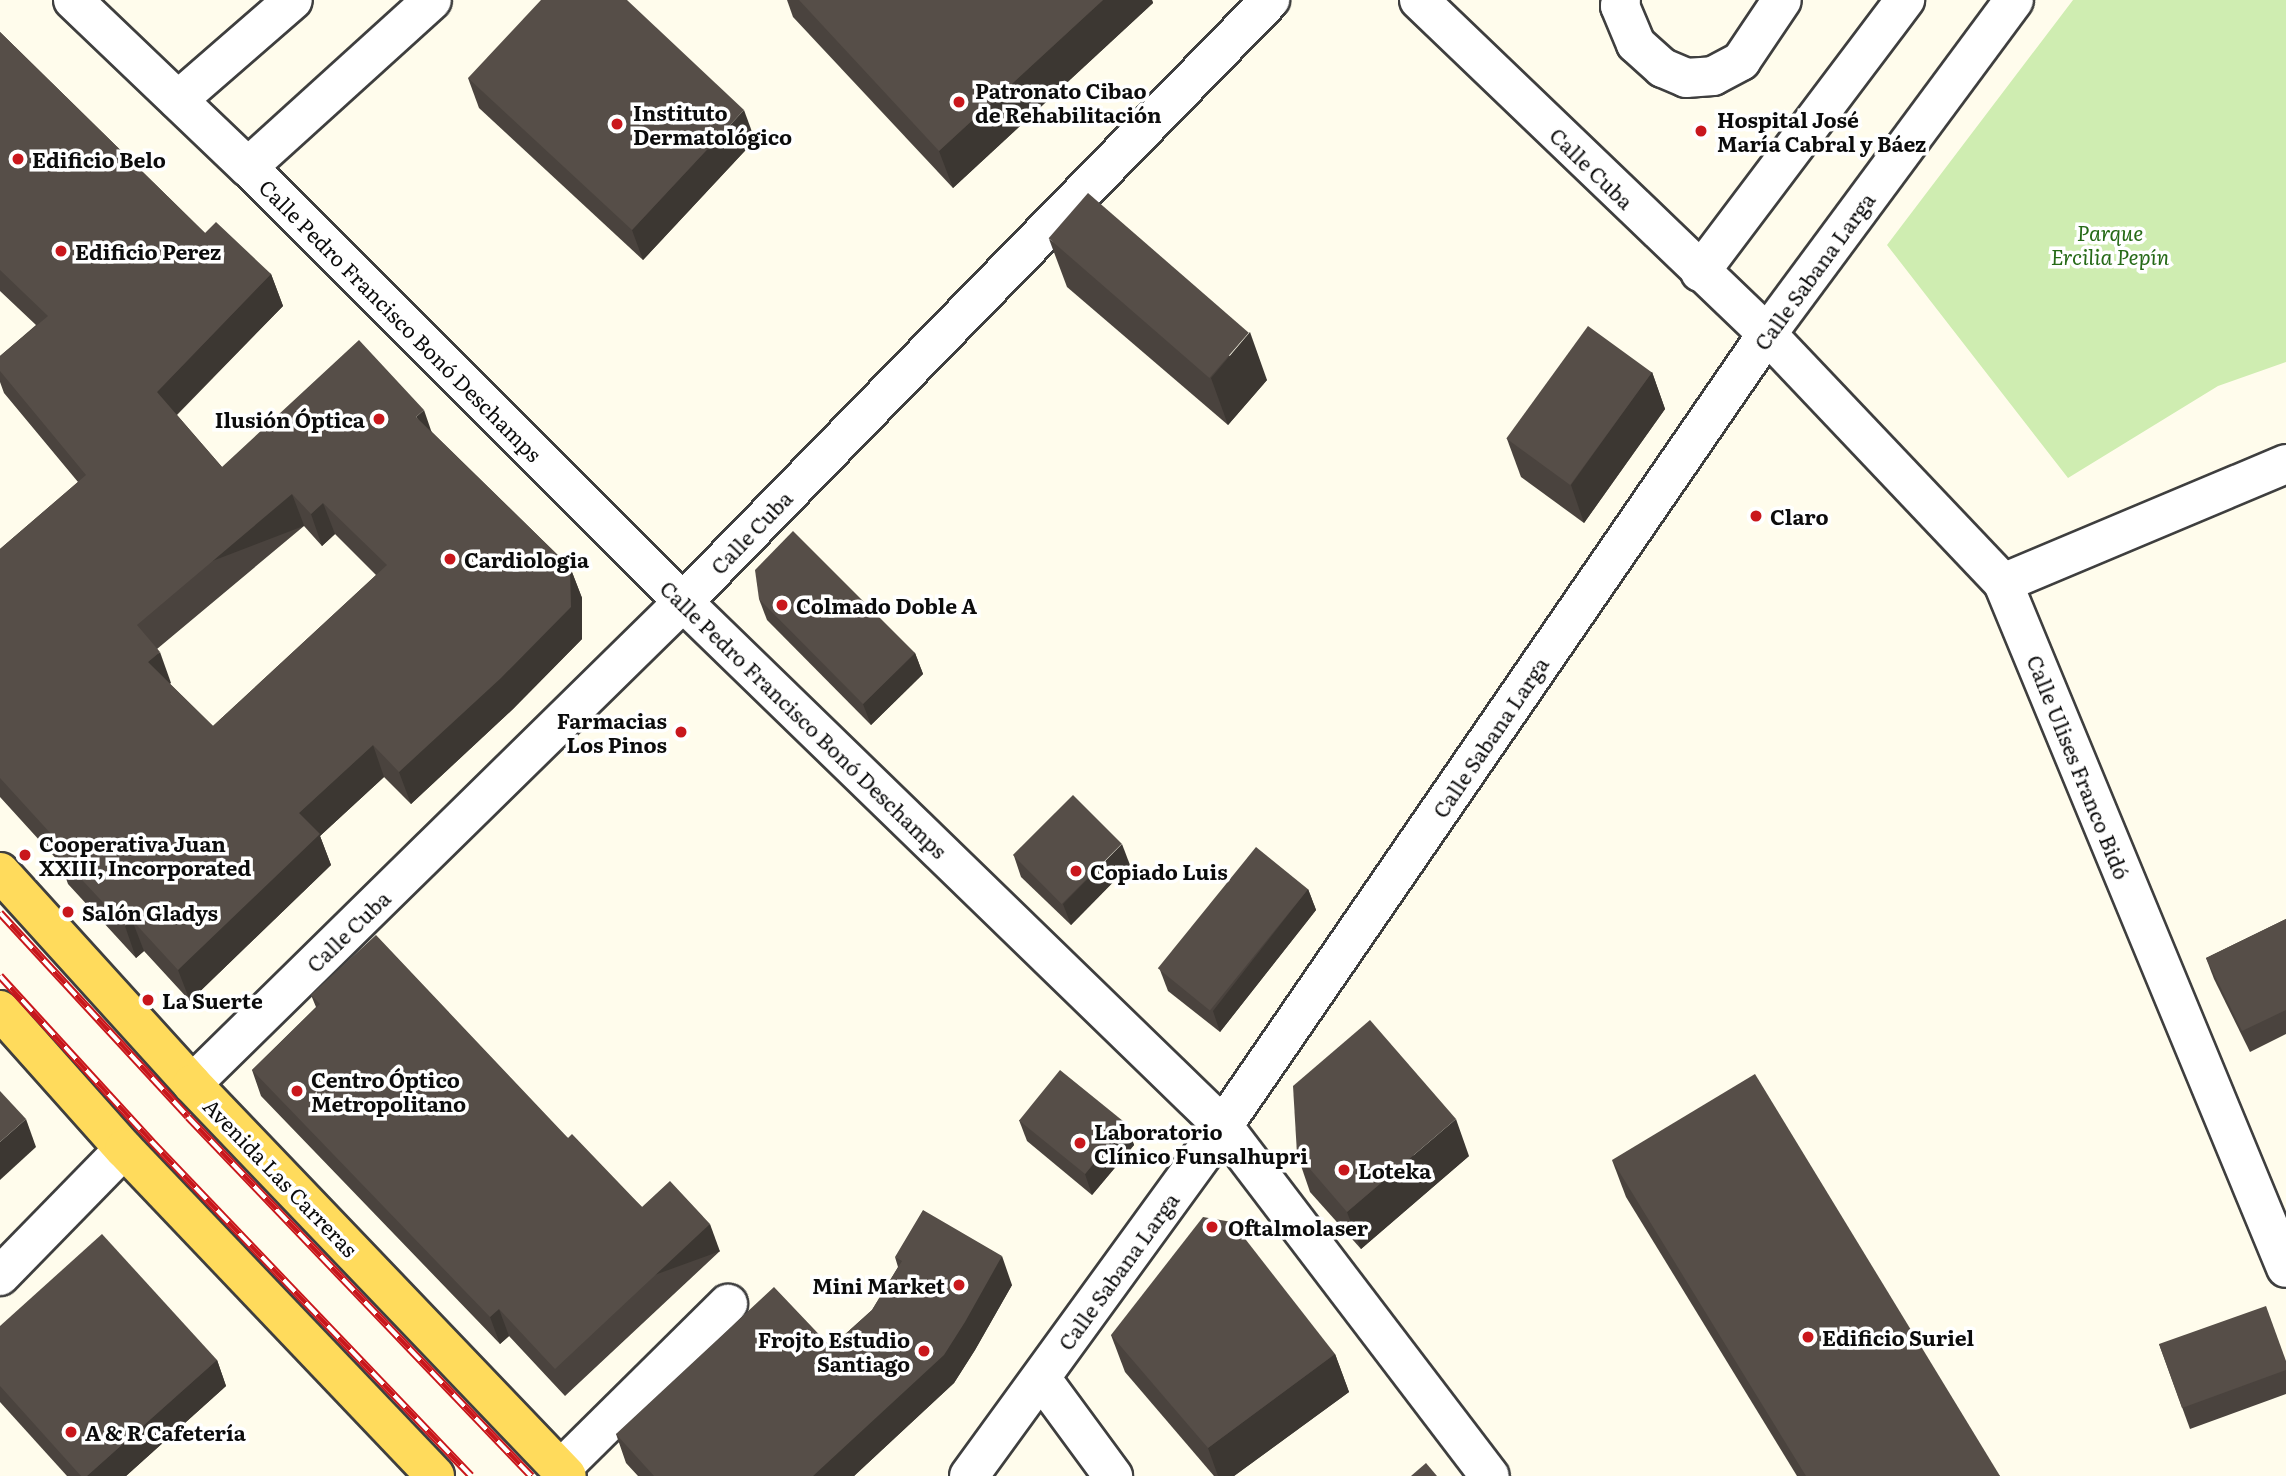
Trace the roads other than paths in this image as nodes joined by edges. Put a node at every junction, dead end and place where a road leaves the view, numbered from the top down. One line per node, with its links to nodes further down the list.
1 (73, 0): 10 (street, Calle Pedro Francisco Bonó Deschamps)
2 (293, 0): 10 (street)
3 (432, 0): 11 (street)
4 (1270, 0): 16 (street, Calle Cuba)
5 (1419, 0): 12 (street, Calle Cuba)
6 (1621, 0): 7 (street)
7 (1782, 0)
8 (1905, 0): 12 (street)
9 (2014, 0): 13 (street, Calle Sabana Larga)
10 (178, 100): 11 (street, Calle Pedro Francisco Bonó Deschamps)
11 (248, 167): 16 (street, Calle Pedro Francisco Bonó Deschamps)
12 (1700, 272): 13 (street, Calle Cuba)
13 (1767, 334): 15 (street, Calle Ulises Franco Bidó); 20 (street, Calle Sabana Larga)
14 (2286, 464): 15 (street)
15 (2003, 583): 22 (street, Calle Ulises Franco Bidó)
16 (683, 602): 19 (street, Calle Cuba); 20 (street, Calle Pedro Francisco Bonó Deschamps)
17 (0, 872): 19 (main road, Avenida Las Carreras)
18 (0, 1010): 21 (main road)
19 (192, 1084): 26 (main road, Avenida Las Carreras)
20 (1223, 1126): 25 (street, Calle Sabana Larga); 30 (street, Calle Pedro Francisco Bonó Deschamps)
21 (124, 1149): 23 (street); 27 (main road)
22 (2286, 1268)
23 (0, 1276)
24 (728, 1304): 26 (street)
25 (1041, 1378): 28 (street, Calle Sabana Larga); 29 (street)
26 (564, 1473)
27 (435, 1476)
28 (969, 1476)
29 (1113, 1476)
30 (1490, 1476)

